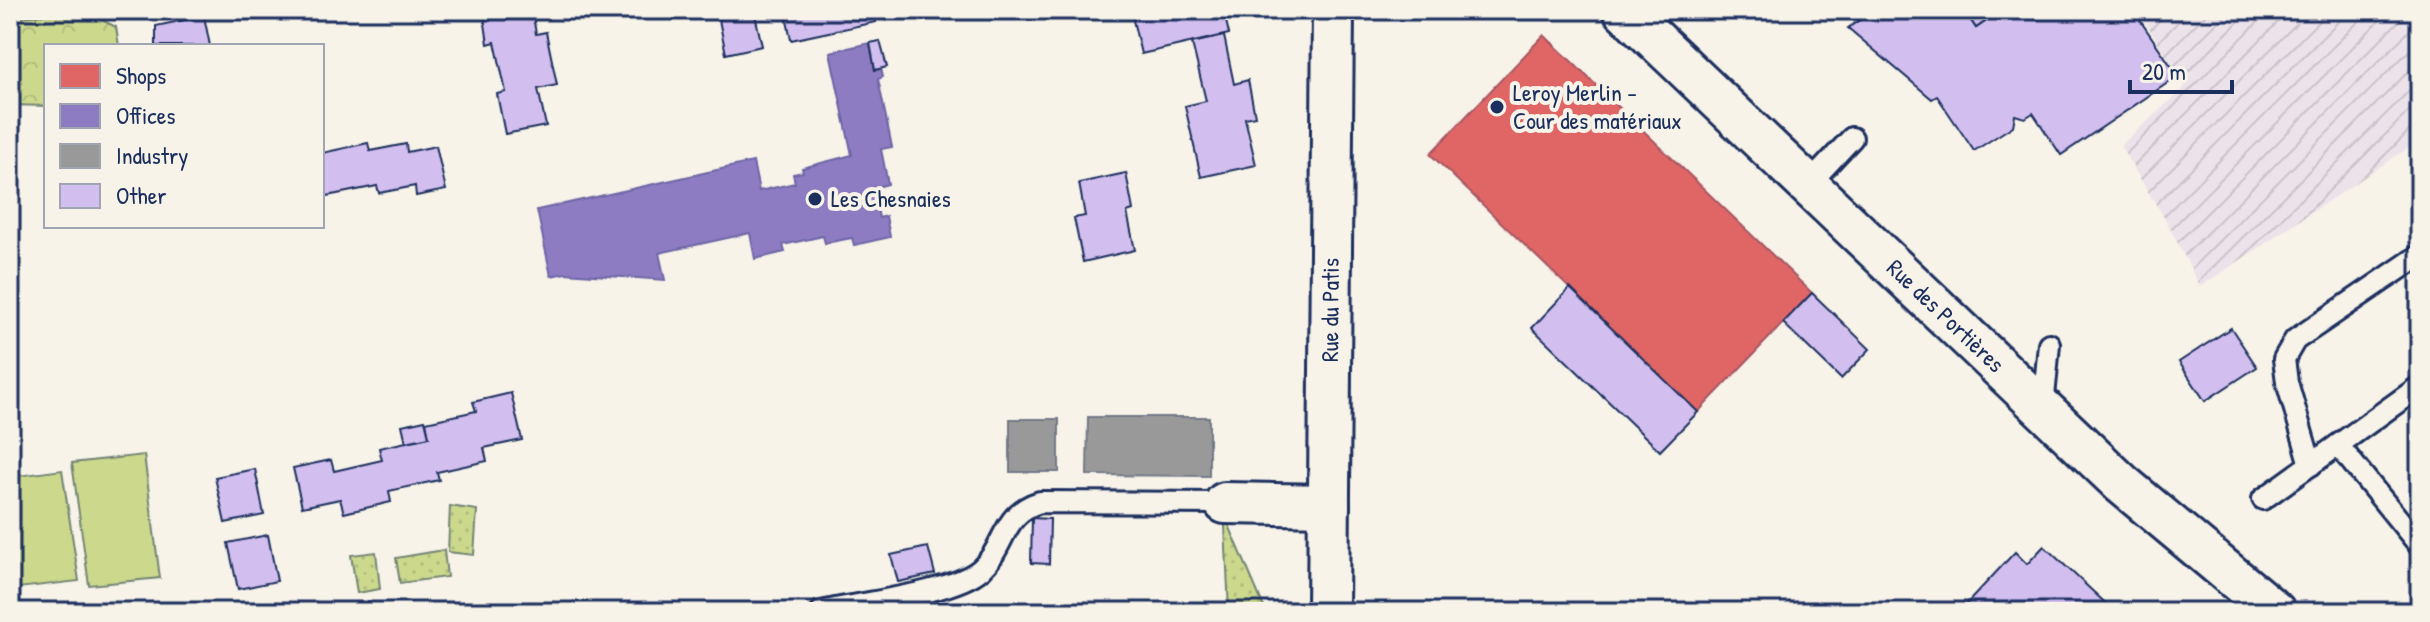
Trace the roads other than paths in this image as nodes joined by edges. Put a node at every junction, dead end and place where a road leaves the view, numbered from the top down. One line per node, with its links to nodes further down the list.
1 (1333, 10): 13 (street, Rue du Patis)
2 (1624, 10): 4 (street, Rue des Portières)
3 (1852, 138): 4 (lane)
4 (1808, 185): 8 (street, Rue des Portières)
5 (2420, 255): 10 (lane)
6 (2049, 344): 8 (lane)
7 (2420, 386): 9 (lane)
8 (2043, 408): 17 (street, Rue des Portières)
9 (2338, 445): 10 (lane); 14 (lane)
10 (2311, 465): 11 (lane)
11 (2263, 499)
12 (1225, 503): 13 (street); 15 (lane)
13 (1329, 505): 16 (street, Rue du Patis)
14 (2420, 546)
15 (821, 612)
16 (1328, 612)
17 (2275, 612)

